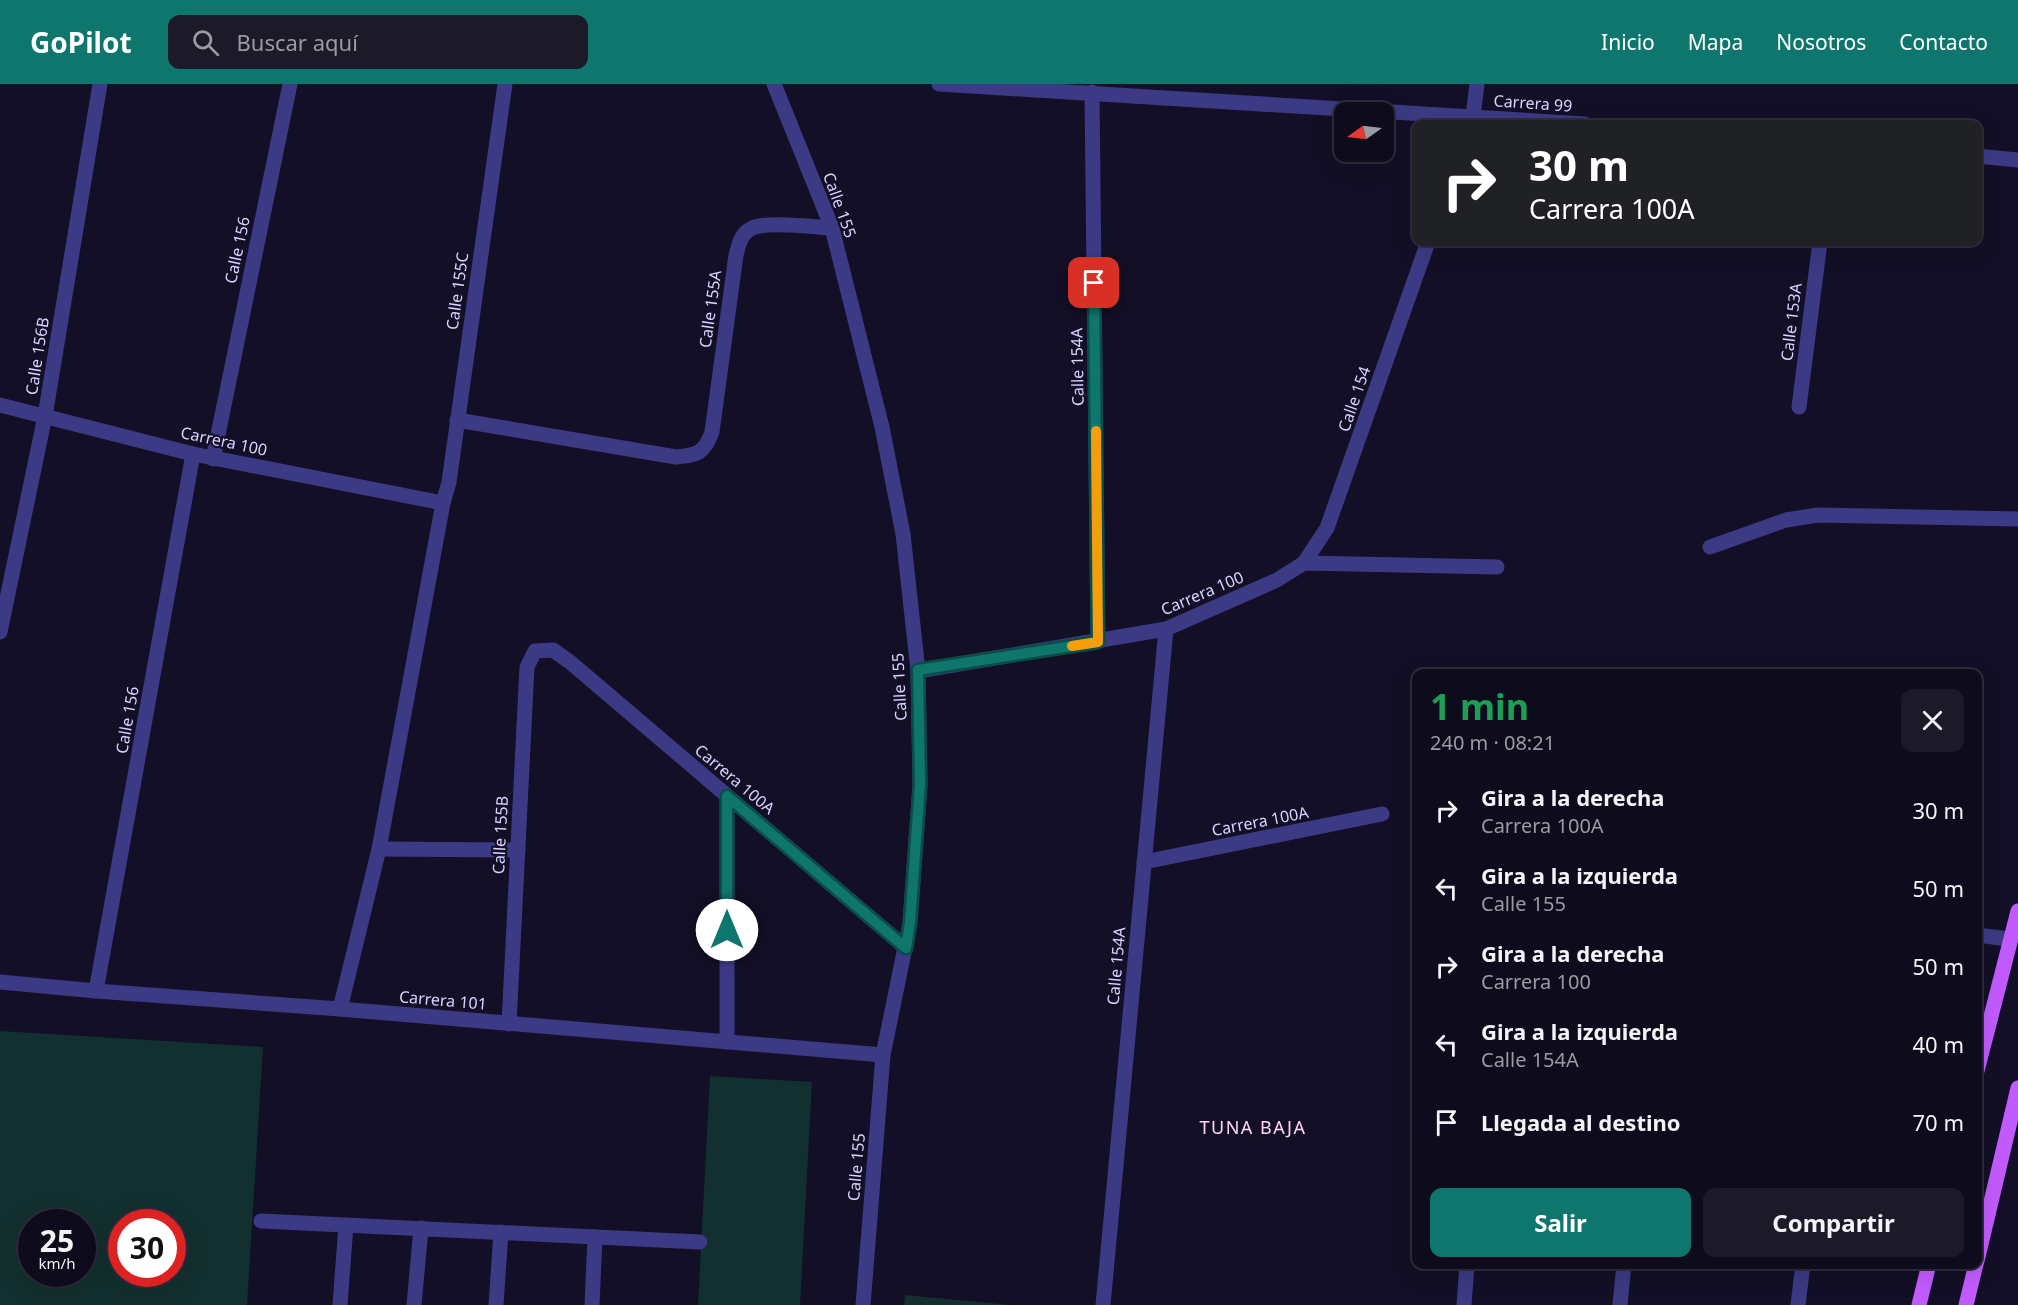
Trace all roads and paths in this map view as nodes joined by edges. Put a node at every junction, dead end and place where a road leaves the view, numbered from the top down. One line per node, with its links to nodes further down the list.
1 (100, 84): 16 (street, Calle 156B)
2 (290, 84): 19 (street, Calle 156)
3 (505, 84): 17 (street, Calle 155C)
4 (774, 84): 11 (street, Calle 155)
5 (939, 84): 7 (street, Carrera 99)
6 (1477, 84): 8 (street)
7 (1092, 92): 8 (street, Carrera 99); 27 (street, Calle 154A)
8 (1471, 120)
9 (1982, 156): 10 (street)
10 (2018, 160)
11 (832, 228): 17 (street, Calle 155A); 29 (street, Calle 155)
12 (1427, 246): 23 (street, Calle 154)
13 (1819, 246): 15 (street, Calle 153A)
14 (0, 405): 16 (street, Carrera 100)
15 (1799, 407)
16 (45, 416): 18 (street, Carrera 100); 26 (street, Calle 156B)
17 (457, 420): 20 (street, Calle 155C)
18 (194, 454): 19 (street, Carrera 100); 40 (street, Calle 156)
19 (213, 459): 20 (street, Carrera 100)
20 (443, 503): 32 (street, Calle 155C)
21 (2018, 519): 22 (street)
22 (1710, 547)
23 (1305, 563): 24 (street); 25 (street, Carrera 100)
24 (1497, 567)
25 (1166, 629): 27 (street, Carrera 100); 34 (street, Calle 154A)
26 (0, 632)
27 (1098, 642): 29 (street, Carrera 100)
28 (536, 651): 30 (street, Carrera 100A); 33 (street, Calle 155B)
29 (918, 670): 38 (street, Calle 155)
30 (727, 796): 38 (street, Carrera 100A); 43 (street)
31 (1382, 814): 34 (street, Carrera 100A)
32 (379, 849): 33 (street); 41 (street, Calle 155C)
33 (518, 850): 42 (street, Calle 155B)
34 (1144, 862): 64 (street, Calle 154A)
35 (2018, 911): 37 (main road)
36 (1982, 936): 37 (street)
37 (2009, 939): 44 (main road)
38 (906, 948): 45 (street, Calle 155)
39 (0, 982): 40 (street, Carrera 101)
40 (96, 991): 41 (street, Carrera 101)
41 (340, 1009): 42 (street, Carrera 101)
42 (509, 1023): 43 (street, Carrera 101)
43 (727, 1042): 45 (street, Carrera 101)
44 (1982, 1050)
45 (883, 1055): 63 (street, Calle 155)
46 (2018, 1089): 53 (main road)
47 (261, 1221): 48 (street)
48 (346, 1225): 49 (street); 59 (street)
49 (421, 1228): 50 (street); 60 (street)
50 (501, 1233): 51 (street); 61 (street)
51 (595, 1237): 52 (street); 62 (street)
52 (700, 1242)
53 (1982, 1242)
54 (1467, 1269): 65 (street)
55 (1624, 1269): 66 (street)
56 (1802, 1269): 67 (street)
57 (1928, 1269): 68 (main road)
58 (1975, 1269): 69 (main road)
59 (340, 1305)
60 (414, 1305)
61 (496, 1305)
62 (592, 1305)
63 (863, 1305)
64 (1103, 1305)
65 (1464, 1305)
66 (1620, 1305)
67 (1798, 1305)
68 (1919, 1305)
69 (1966, 1305)

